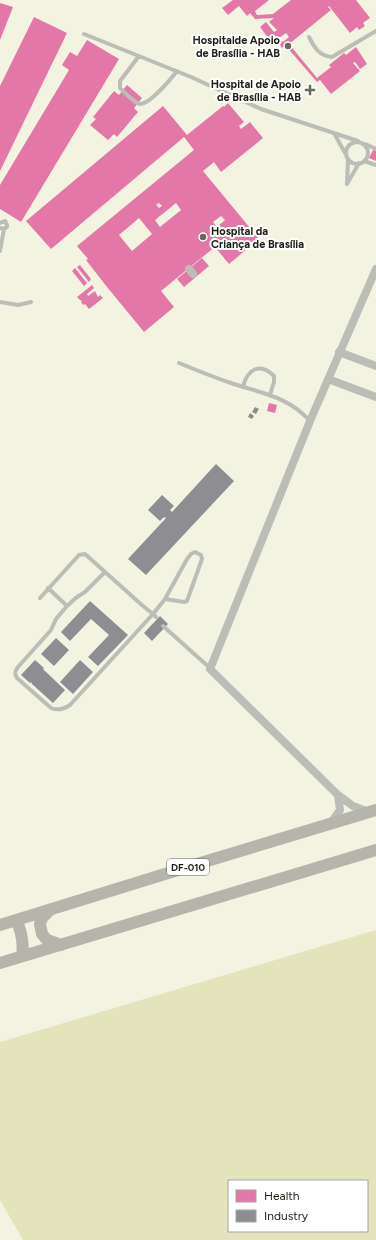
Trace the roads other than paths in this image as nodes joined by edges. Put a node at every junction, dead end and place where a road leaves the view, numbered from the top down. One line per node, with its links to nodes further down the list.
1 (376, 31): 3 (lane)
2 (84, 34): 4 (lane)
3 (309, 37)
4 (139, 56): 5 (lane); 5 (lane)
5 (177, 71): 6 (lane)
6 (334, 133): 7 (lane); 10 (lane)
7 (358, 141): 8 (lane); 10 (lane)
8 (364, 144): 9 (lane); 12 (lane)
9 (376, 149)
10 (346, 153): 11 (lane)
11 (348, 159): 13 (lane); 13 (lane)
12 (364, 160): 13 (lane); 14 (lane)
13 (359, 163)
14 (376, 165)
15 (0, 222): 16 (lane)
16 (2, 229): 17 (lane)
17 (0, 251)
18 (376, 268): 21 (street)
19 (0, 302): 20 (lane)
20 (31, 302)
21 (339, 352): 23 (street); 24 (street)
22 (179, 363): 25 (lane)
23 (376, 366)
24 (328, 378): 27 (street); 28 (street)
25 (243, 387): 26 (lane); 26 (lane)
26 (270, 395): 28 (lane)
27 (376, 397)
28 (310, 421): 36 (street)
29 (105, 572): 30 (lane); 33 (lane); 34 (lane)
30 (48, 588): 31 (lane); 33 (lane)
31 (40, 598)
32 (165, 599): 32 (lane); 34 (lane)
33 (67, 606): 34 (lane)
34 (154, 615)
35 (163, 626): 36 (lane)
36 (210, 669): 37 (street)
37 (338, 795): 38 (street); 39 (street)
38 (373, 811): 39 (main road, DF-010)
39 (330, 824): 41 (main road, DF-010)
40 (376, 850): 44 (main road)
41 (52, 908): 42 (main road, DF-010); 44 (main road)
42 (16, 920): 43 (main road, DF-010); 45 (main road)
43 (0, 924)
44 (61, 945): 45 (main road)
45 (22, 956): 46 (main road)
46 (0, 963)

